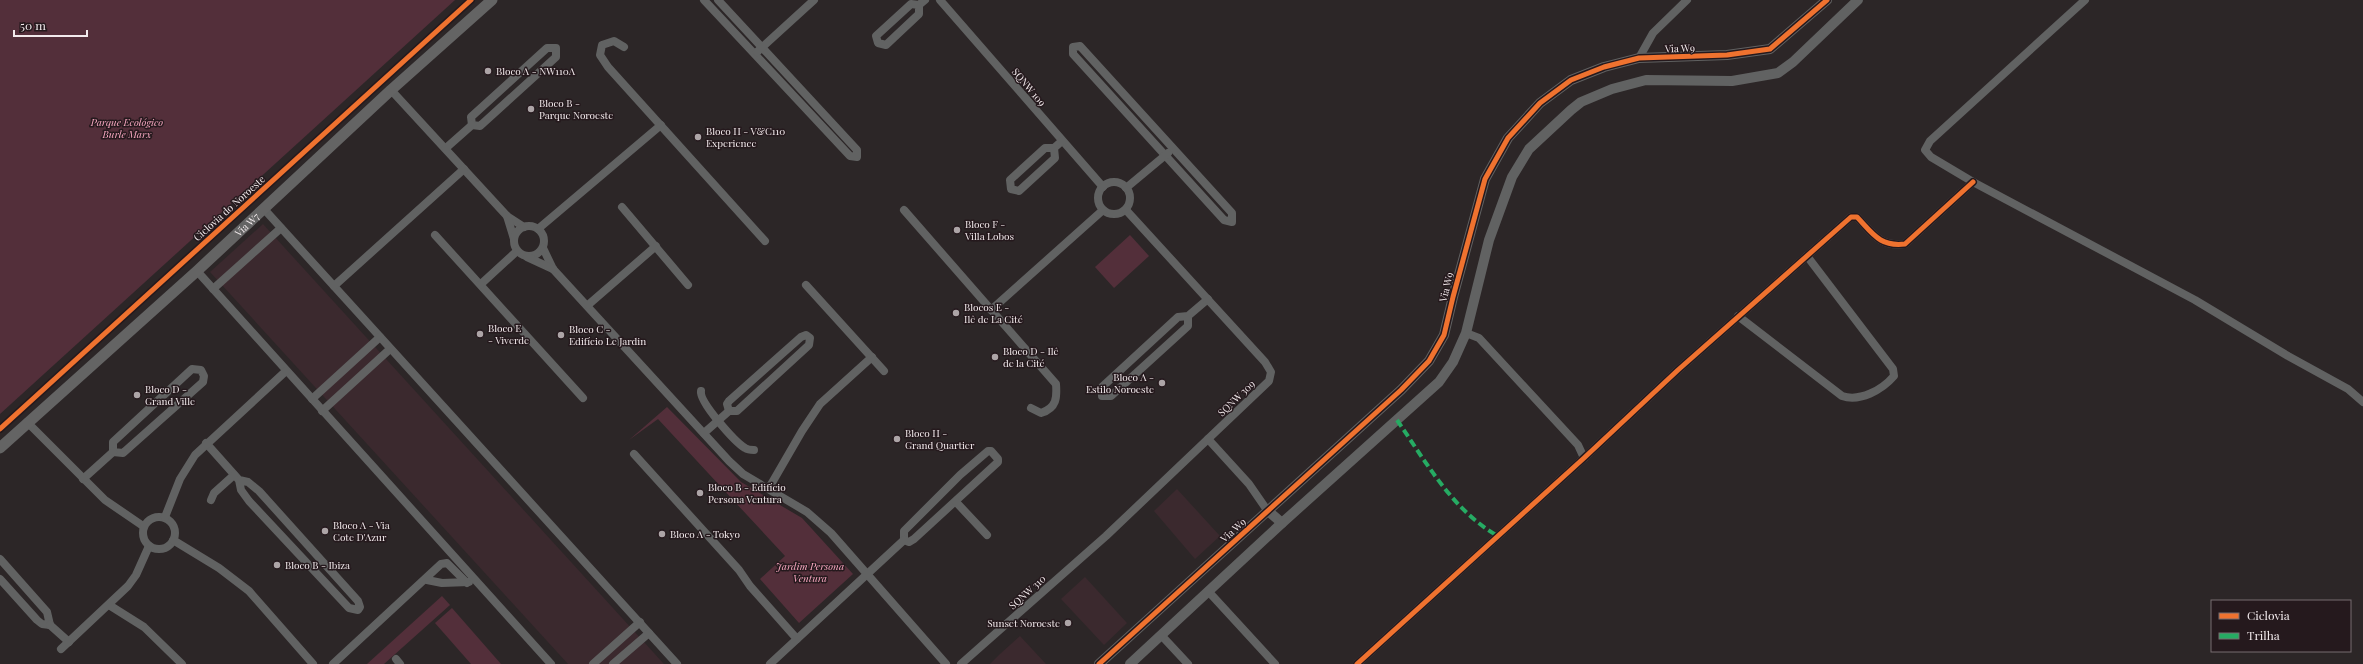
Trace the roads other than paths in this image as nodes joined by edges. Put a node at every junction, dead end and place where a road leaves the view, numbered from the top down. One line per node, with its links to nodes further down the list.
1 (492, 0): 15 (main road, Via W7)
2 (704, 0): 13 (street)
3 (718, 0): 12 (street)
4 (814, 0): 12 (street)
5 (940, 0): 18 (street, SQNW 109)
6 (1687, 0): 14 (street)
7 (1827, 0): 14 (street, Via W9)
8 (1858, 0): 56 (street)
9 (2085, 0): 24 (street)
10 (922, 3): 10 (street)
11 (624, 47): 17 (street)
12 (761, 48): 13 (street); 13 (street)
13 (754, 54)
14 (1638, 58): 84 (street, Via W9)
15 (391, 90): 19 (street); 28 (main road, Via W7)
16 (472, 124): 16 (street); 19 (street)
17 (661, 125): 35 (street); 38 (street)
18 (1062, 141): 20 (street); 25 (street, SQNW 109)
19 (446, 148): 23 (street)
20 (1054, 148): 20 (street)
21 (1173, 148): 22 (street); 22 (street); 22 (street)
22 (1165, 156): 26 (street)
23 (464, 169): 32 (street); 49 (street)
24 (1974, 182): 43 (street); 65 (street)
25 (1103, 187): 26 (street); 30 (street)
26 (1126, 188): 31 (street)
27 (622, 207): 39 (street)
28 (264, 209): 34 (street); 45 (main road, Via W7)
29 (904, 210): 53 (street)
30 (1103, 210): 31 (street); 53 (street)
31 (1126, 210): 51 (street, SQNW 309)
32 (506, 216): 33 (street); 37 (street)
33 (524, 227): 35 (street); 37 (street)
34 (281, 228): 49 (street); 50 (street)
35 (538, 229): 40 (street)
36 (435, 235): 46 (street)
37 (514, 240): 41 (street)
38 (766, 241)
39 (656, 246): 47 (street); 52 (street)
40 (543, 248): 42 (street); 44 (street)
41 (517, 251): 42 (street); 46 (street)
42 (526, 256): 44 (street)
43 (1807, 256): 55 (street); 55 (street)
44 (553, 269): 52 (street)
45 (197, 271): 50 (street); 70 (main road, Via W7)
46 (481, 284): 63 (street)
47 (688, 285)
48 (806, 285): 59 (street)
49 (334, 286): 57 (street)
50 (213, 289): 60 (street)
51 (1208, 299): 54 (street); 72 (street, SQNW 309)
52 (588, 305): 71 (street)
53 (991, 310): 66 (street)
54 (1188, 316): 54 (street)
55 (1738, 316): 78 (street)
56 (1466, 333): 78 (street); 86 (street)
57 (380, 337): 58 (street); 64 (street)
58 (390, 349): 67 (street); 101 (street)
59 (872, 357): 61 (street); 81 (street)
60 (286, 371): 64 (street); 73 (street)
61 (884, 371)
62 (701, 391): 69 (street)
63 (583, 398)
64 (312, 399): 67 (street)
65 (2363, 402)
66 (1031, 408)
67 (322, 411): 97 (street)
68 (729, 411): 68 (street); 69 (street)
69 (719, 420): 71 (street); 75 (street)
70 (27, 422): 74 (main road, Via W7); 80 (street)
71 (704, 433): 81 (street)
72 (1208, 439): 84 (street); 89 (street, SQNW 309)
73 (206, 443): 79 (street); 85 (street)
74 (0, 448)
75 (754, 450)
76 (113, 452): 76 (street); 80 (street)
77 (634, 454): 105 (street)
78 (1584, 458): 122 (street)
79 (236, 477): 79 (street); 82 (street)
80 (83, 479): 87 (street)
81 (769, 488): 94 (street)
82 (211, 500)
83 (956, 502): 88 (street); 91 (street); 91 (street)
84 (1267, 510): 86 (street); 118 (street, Via W9)
85 (165, 517): 87 (street); 90 (street)
86 (1282, 523): 99 (street)
87 (143, 526): 92 (street)
88 (986, 535)
89 (1106, 536): 117 (street, SQNW 310)
90 (173, 540): 92 (street); 109 (street)
91 (904, 540): 94 (street)
92 (149, 546): 100 (street)
93 (0, 559): 102 (street)
94 (866, 575): 105 (street); 116 (street)
95 (0, 579): 102 (street)
96 (427, 580): 98 (street); 98 (street); 110 (street)
97 (477, 581): 98 (street); 111 (street)
98 (467, 583)
99 (1208, 591): 104 (street); 121 (street)
100 (109, 605): 106 (street); 108 (street)
101 (640, 622): 103 (street); 112 (street)
102 (50, 625): 106 (street)
103 (649, 632): 113 (street); 114 (street)
104 (1161, 635): 119 (street); 120 (street)
105 (797, 639): 115 (street)
106 (69, 642): 107 (street)
107 (61, 649)
108 (182, 664)
109 (313, 664)
110 (333, 664)
111 (551, 664)
112 (593, 664)
113 (613, 664)
114 (677, 664)
115 (770, 664)
116 (946, 664)
117 (961, 664)
118 (1099, 664)
119 (1130, 664)
120 (1188, 664)
121 (1275, 664)
122 (1357, 664)

